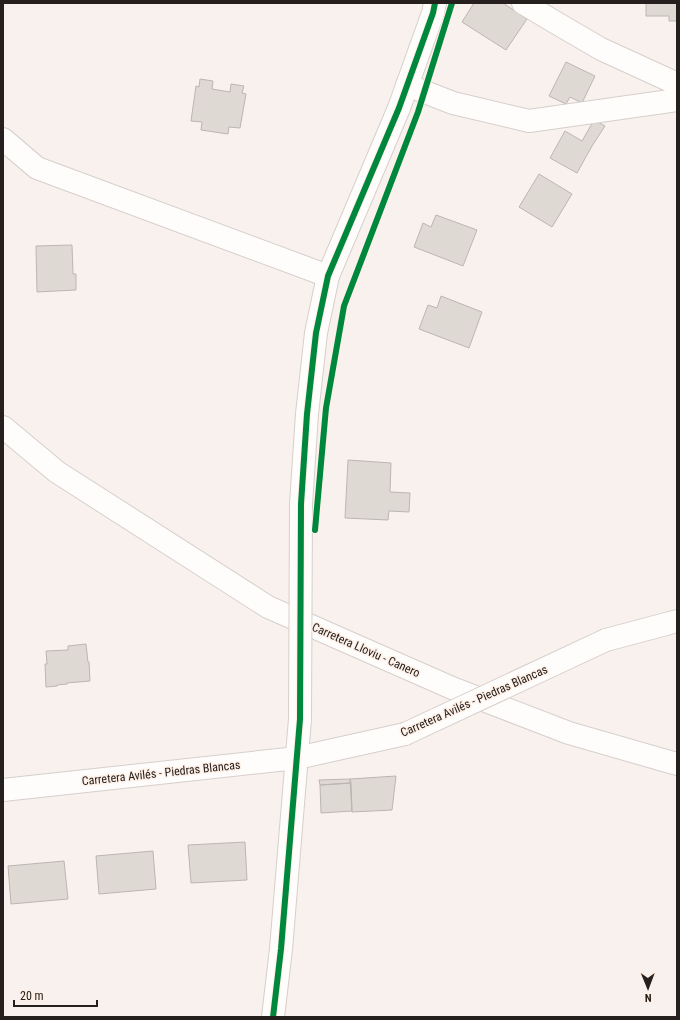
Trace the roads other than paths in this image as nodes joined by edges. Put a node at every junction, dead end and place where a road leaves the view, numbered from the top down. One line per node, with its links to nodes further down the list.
1 (435, 3): 4 (main road)
2 (523, 3): 3 (main road)
3 (677, 84)
4 (407, 85): 5 (main road); 7 (main road)
5 (677, 100)
6 (3, 139): 7 (main road)
7 (328, 276): 10 (main road, bridge)
8 (3, 427): 11 (main road, Carretera Lloviu - Canero)
9 (677, 621): 10 (main road, Carretera Avilés - Piedras Blancas, bridge)
10 (296, 758): 12 (main road, Carretera Avilés - Piedras Blancas); 13 (main road)
11 (677, 764)
12 (3, 790)
13 (273, 1017)

